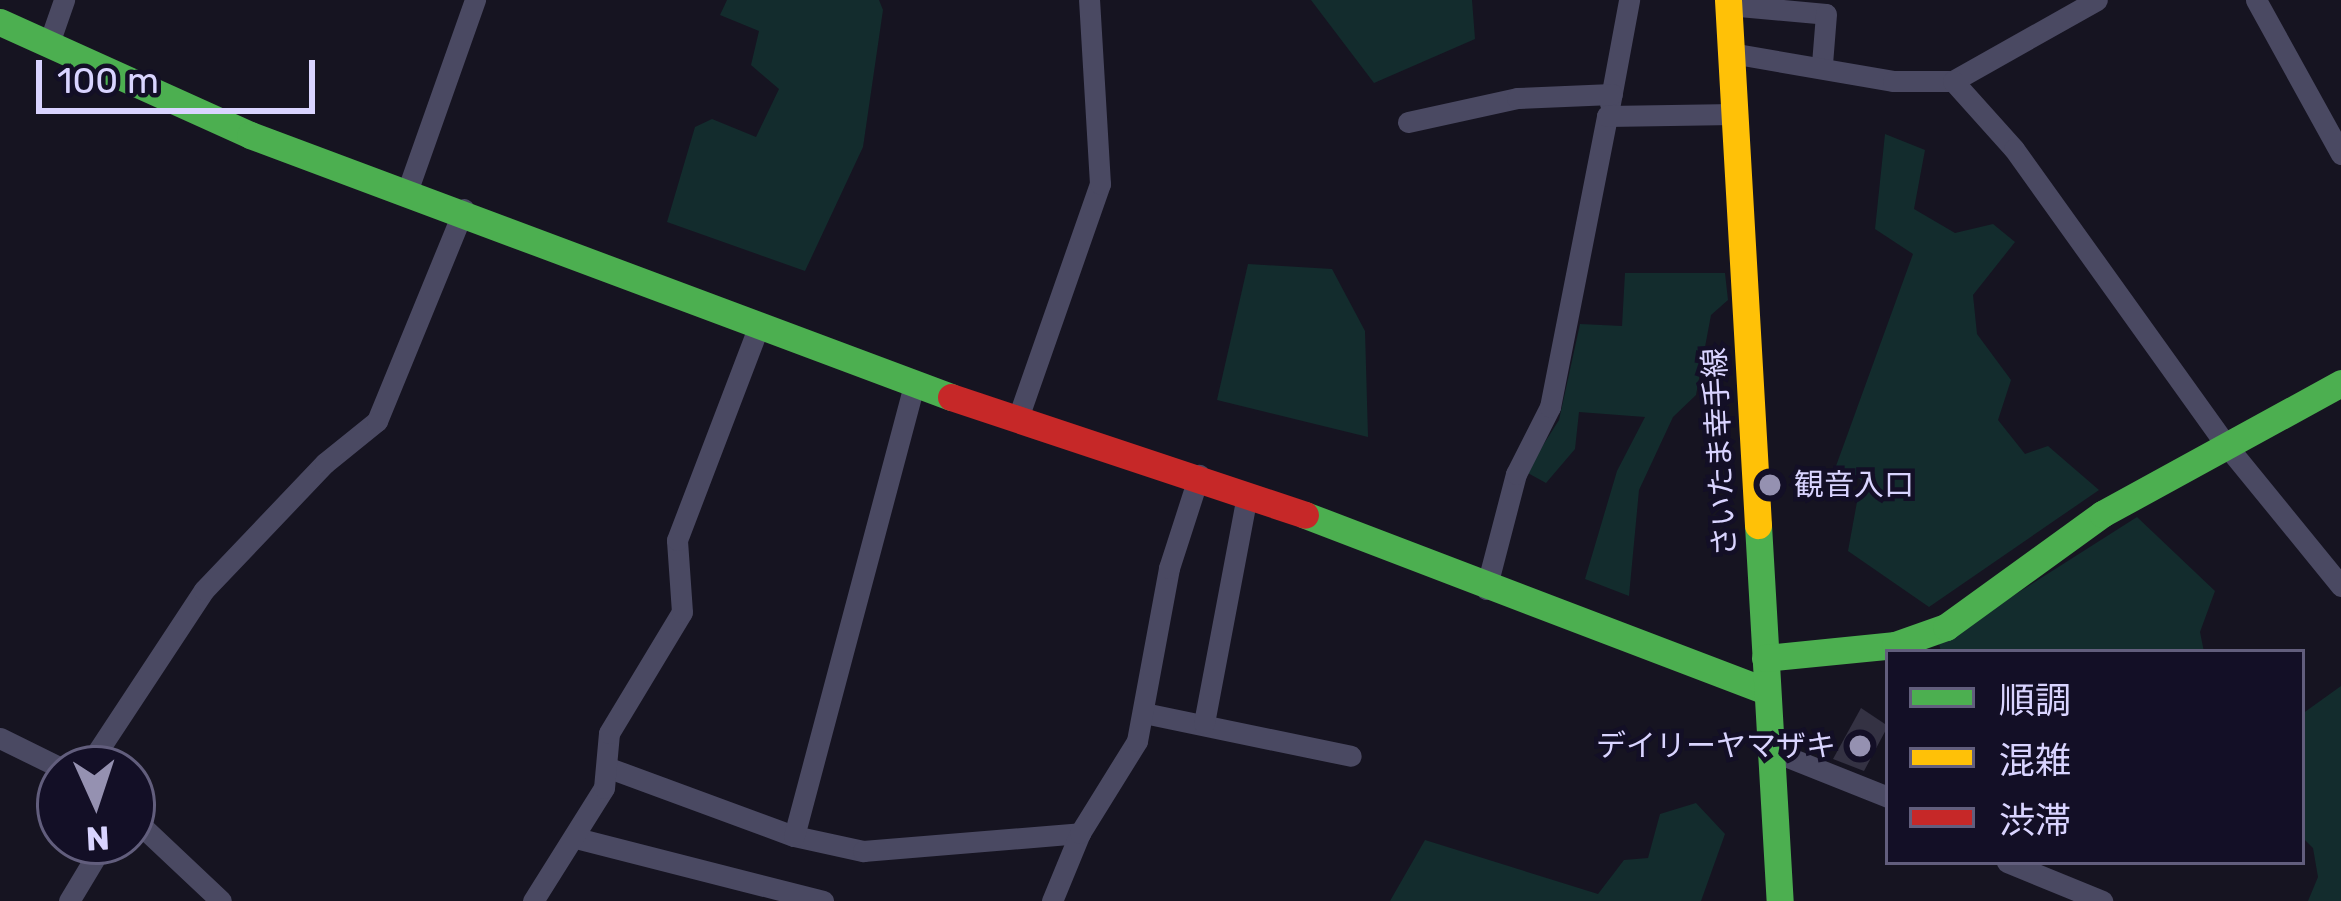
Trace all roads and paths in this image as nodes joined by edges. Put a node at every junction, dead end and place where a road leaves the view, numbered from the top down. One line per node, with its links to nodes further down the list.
1 (64, 0): 9 (street)
2 (475, 0): 17 (street)
3 (1090, 0): 22 (street)
4 (1629, 0): 13 (street)
5 (2097, 0): 12 (street)
6 (2256, 0): 16 (street)
7 (1728, 3): 10 (street, さいたま幸手線); 11 (street)
8 (0, 22): 9 (street)
9 (48, 46): 17 (street)
10 (1731, 53): 11 (street); 14 (street, さいたま幸手線)
11 (1822, 64): 12 (street)
12 (1953, 81): 23 (street)
13 (1610, 105): 14 (street); 15 (street); 27 (street)
14 (1734, 114): 28 (street, さいたま幸手線)
15 (1408, 122)
16 (2341, 154)
17 (408, 189): 18 (street)
18 (464, 209): 19 (street); 33 (street)
19 (759, 325): 21 (street); 37 (street)
20 (2341, 383): 23 (street)
21 (914, 386): 22 (street); 40 (street)
22 (1018, 416): 24 (street)
23 (2226, 445): 26 (street); 28 (street)
24 (1199, 475): 25 (street); 30 (street)
25 (1247, 496): 27 (street); 31 (street)
26 (2341, 586)
27 (1486, 589): 29 (street)
28 (1765, 658): 29 (street, さいたま幸手線)
29 (1767, 691): 34 (street, さいたま幸手線)
30 (1144, 713): 31 (street); 39 (street)
31 (1204, 723): 36 (street)
32 (0, 737): 35 (street)
33 (102, 745)
34 (1770, 751): 38 (street); 50 (street, さいたま幸手線)
35 (36, 755)
36 (1351, 756)
37 (609, 768): 40 (street); 41 (street)
38 (1885, 796)
39 (1080, 833): 40 (street); 49 (street)
40 (794, 836)
41 (575, 838): 47 (street); 48 (street)
42 (156, 840): 46 (street)
43 (91, 865): 45 (street)
44 (2014, 865): 51 (street)
45 (69, 901)
46 (221, 901)
47 (533, 901)
48 (823, 901)
49 (1052, 901)
50 (1780, 901)
51 (2102, 901)

